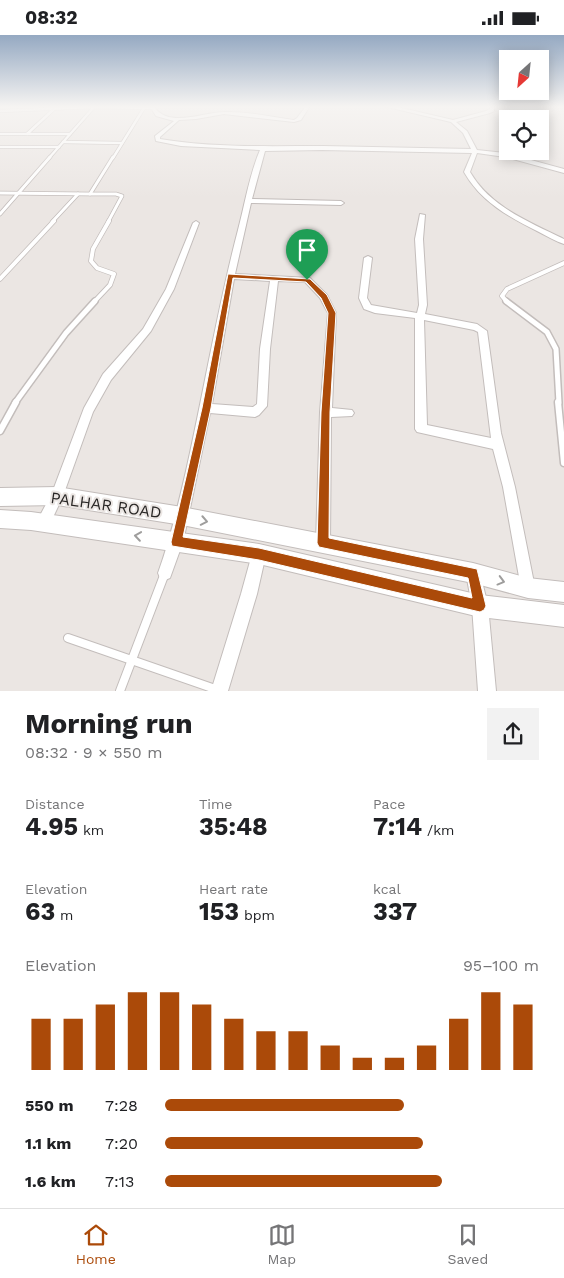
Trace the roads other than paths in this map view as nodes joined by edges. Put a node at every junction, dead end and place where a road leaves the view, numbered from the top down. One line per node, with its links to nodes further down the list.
1 (67, 137): 5 (lane)
2 (126, 137): 6 (lane)
3 (157, 137): 9 (street)
4 (467, 137): 10 (street)
5 (62, 142): 6 (lane); 8 (lane)
6 (122, 143): 15 (lane)
7 (0, 147): 8 (lane)
8 (59, 147): 13 (lane)
9 (264, 149): 10 (street); 16 (street)
10 (475, 151): 11 (street); 21 (street)
11 (564, 171)
12 (0, 193): 13 (lane)
13 (20, 193): 14 (lane); 18 (lane)
14 (78, 194): 15 (lane); 25 (lane)
15 (90, 194): 31 (lane)
16 (248, 201): 17 (street); 24 (street)
17 (342, 203)
18 (0, 214)
19 (422, 215): 27 (street)
20 (196, 223): 34 (street)
21 (564, 242)
22 (368, 258): 27 (street)
23 (564, 263): 33 (lane)
24 (230, 276): 26 (street); 28 (street)
25 (0, 279)
26 (274, 279): 28 (street); 29 (street)
27 (420, 316): 32 (street); 32 (street)
28 (206, 408): 36 (street)
29 (326, 412): 30 (street); 40 (street)
30 (348, 413)
31 (0, 431)
32 (498, 445): 44 (street)
33 (564, 463)
34 (57, 496): 35 (main road, PALHAR ROAD); 36 (main road, PALHAR ROAD); 38 (street)
35 (0, 497)
36 (182, 516): 39 (street); 40 (main road, PALHAR ROAD, one-way to 40)
37 (0, 519): 38 (main road, PALHAR ROAD)
38 (42, 523): 39 (main road, PALHAR ROAD, one-way to 38)
39 (176, 542): 41 (main road, PALHAR ROAD); 42 (street)
40 (323, 543): 43 (main road, PALHAR ROAD)
41 (259, 554): 46 (main road, PALHAR ROAD); 51 (street)
42 (165, 573): 49 (lane)
43 (473, 573): 44 (main road, PALHAR ROAD, one-way to 44); 46 (street)
44 (528, 588): 45 (main road, PALHAR ROAD)
45 (564, 592)
46 (480, 606): 47 (main road, PALHAR ROAD); 52 (street)
47 (564, 616)
48 (68, 638): 49 (lane)
49 (133, 659): 50 (lane); 51 (lane)
50 (120, 691)
51 (219, 691)
52 (487, 691)

